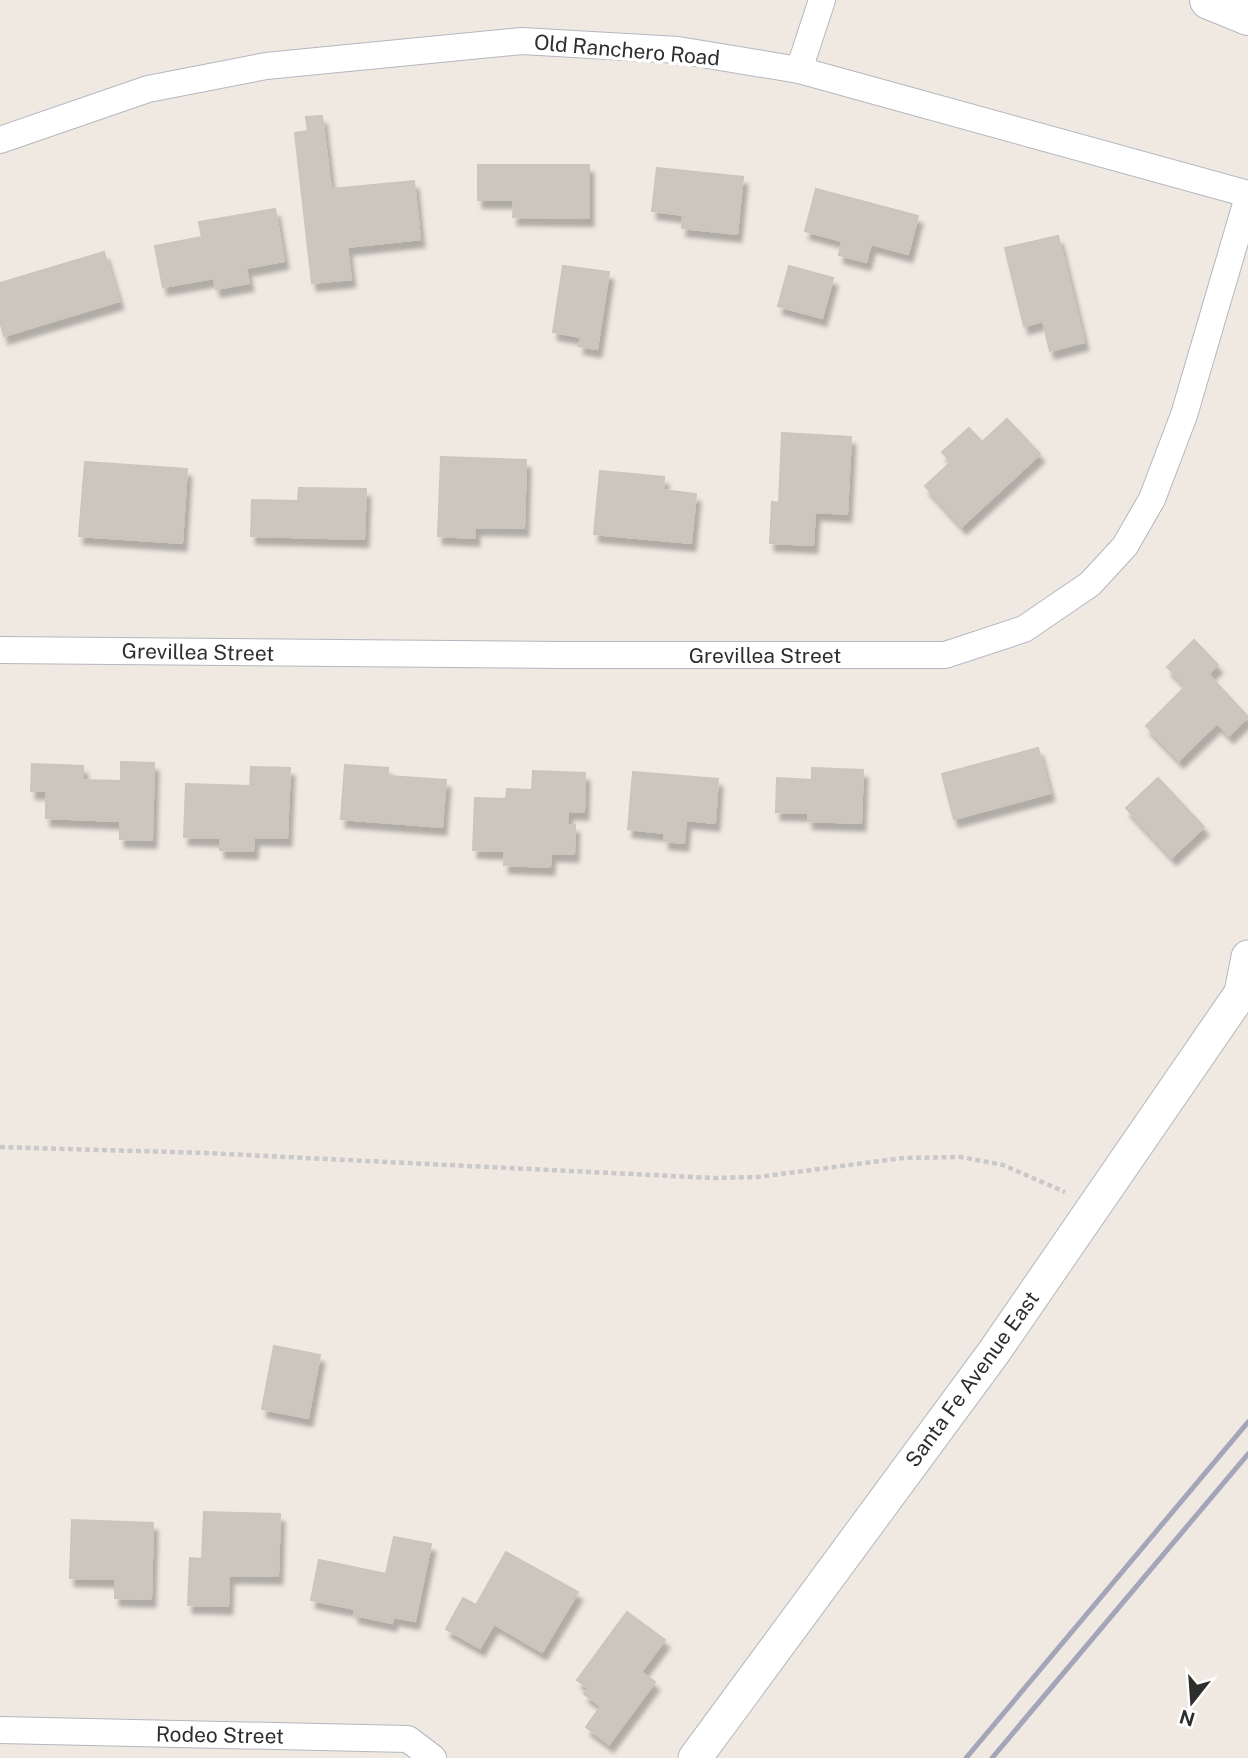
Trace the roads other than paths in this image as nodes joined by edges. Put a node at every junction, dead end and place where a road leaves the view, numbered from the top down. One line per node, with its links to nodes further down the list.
1 (822, 0): 4 (street)
2 (1209, 0): 3 (main road)
3 (1248, 16)
4 (799, 70): 5 (street, Old Ranchero Road); 6 (street, Old Ranchero Road)
5 (0, 140)
6 (1248, 196): 7 (street, Grevillea Street)
7 (0, 650)
8 (1248, 957): 9 (street)
9 (1244, 990): 12 (street, Santa Fe Avenue East)
10 (0, 1730): 11 (street, Rodeo Street)
11 (433, 1758)
12 (695, 1758)

